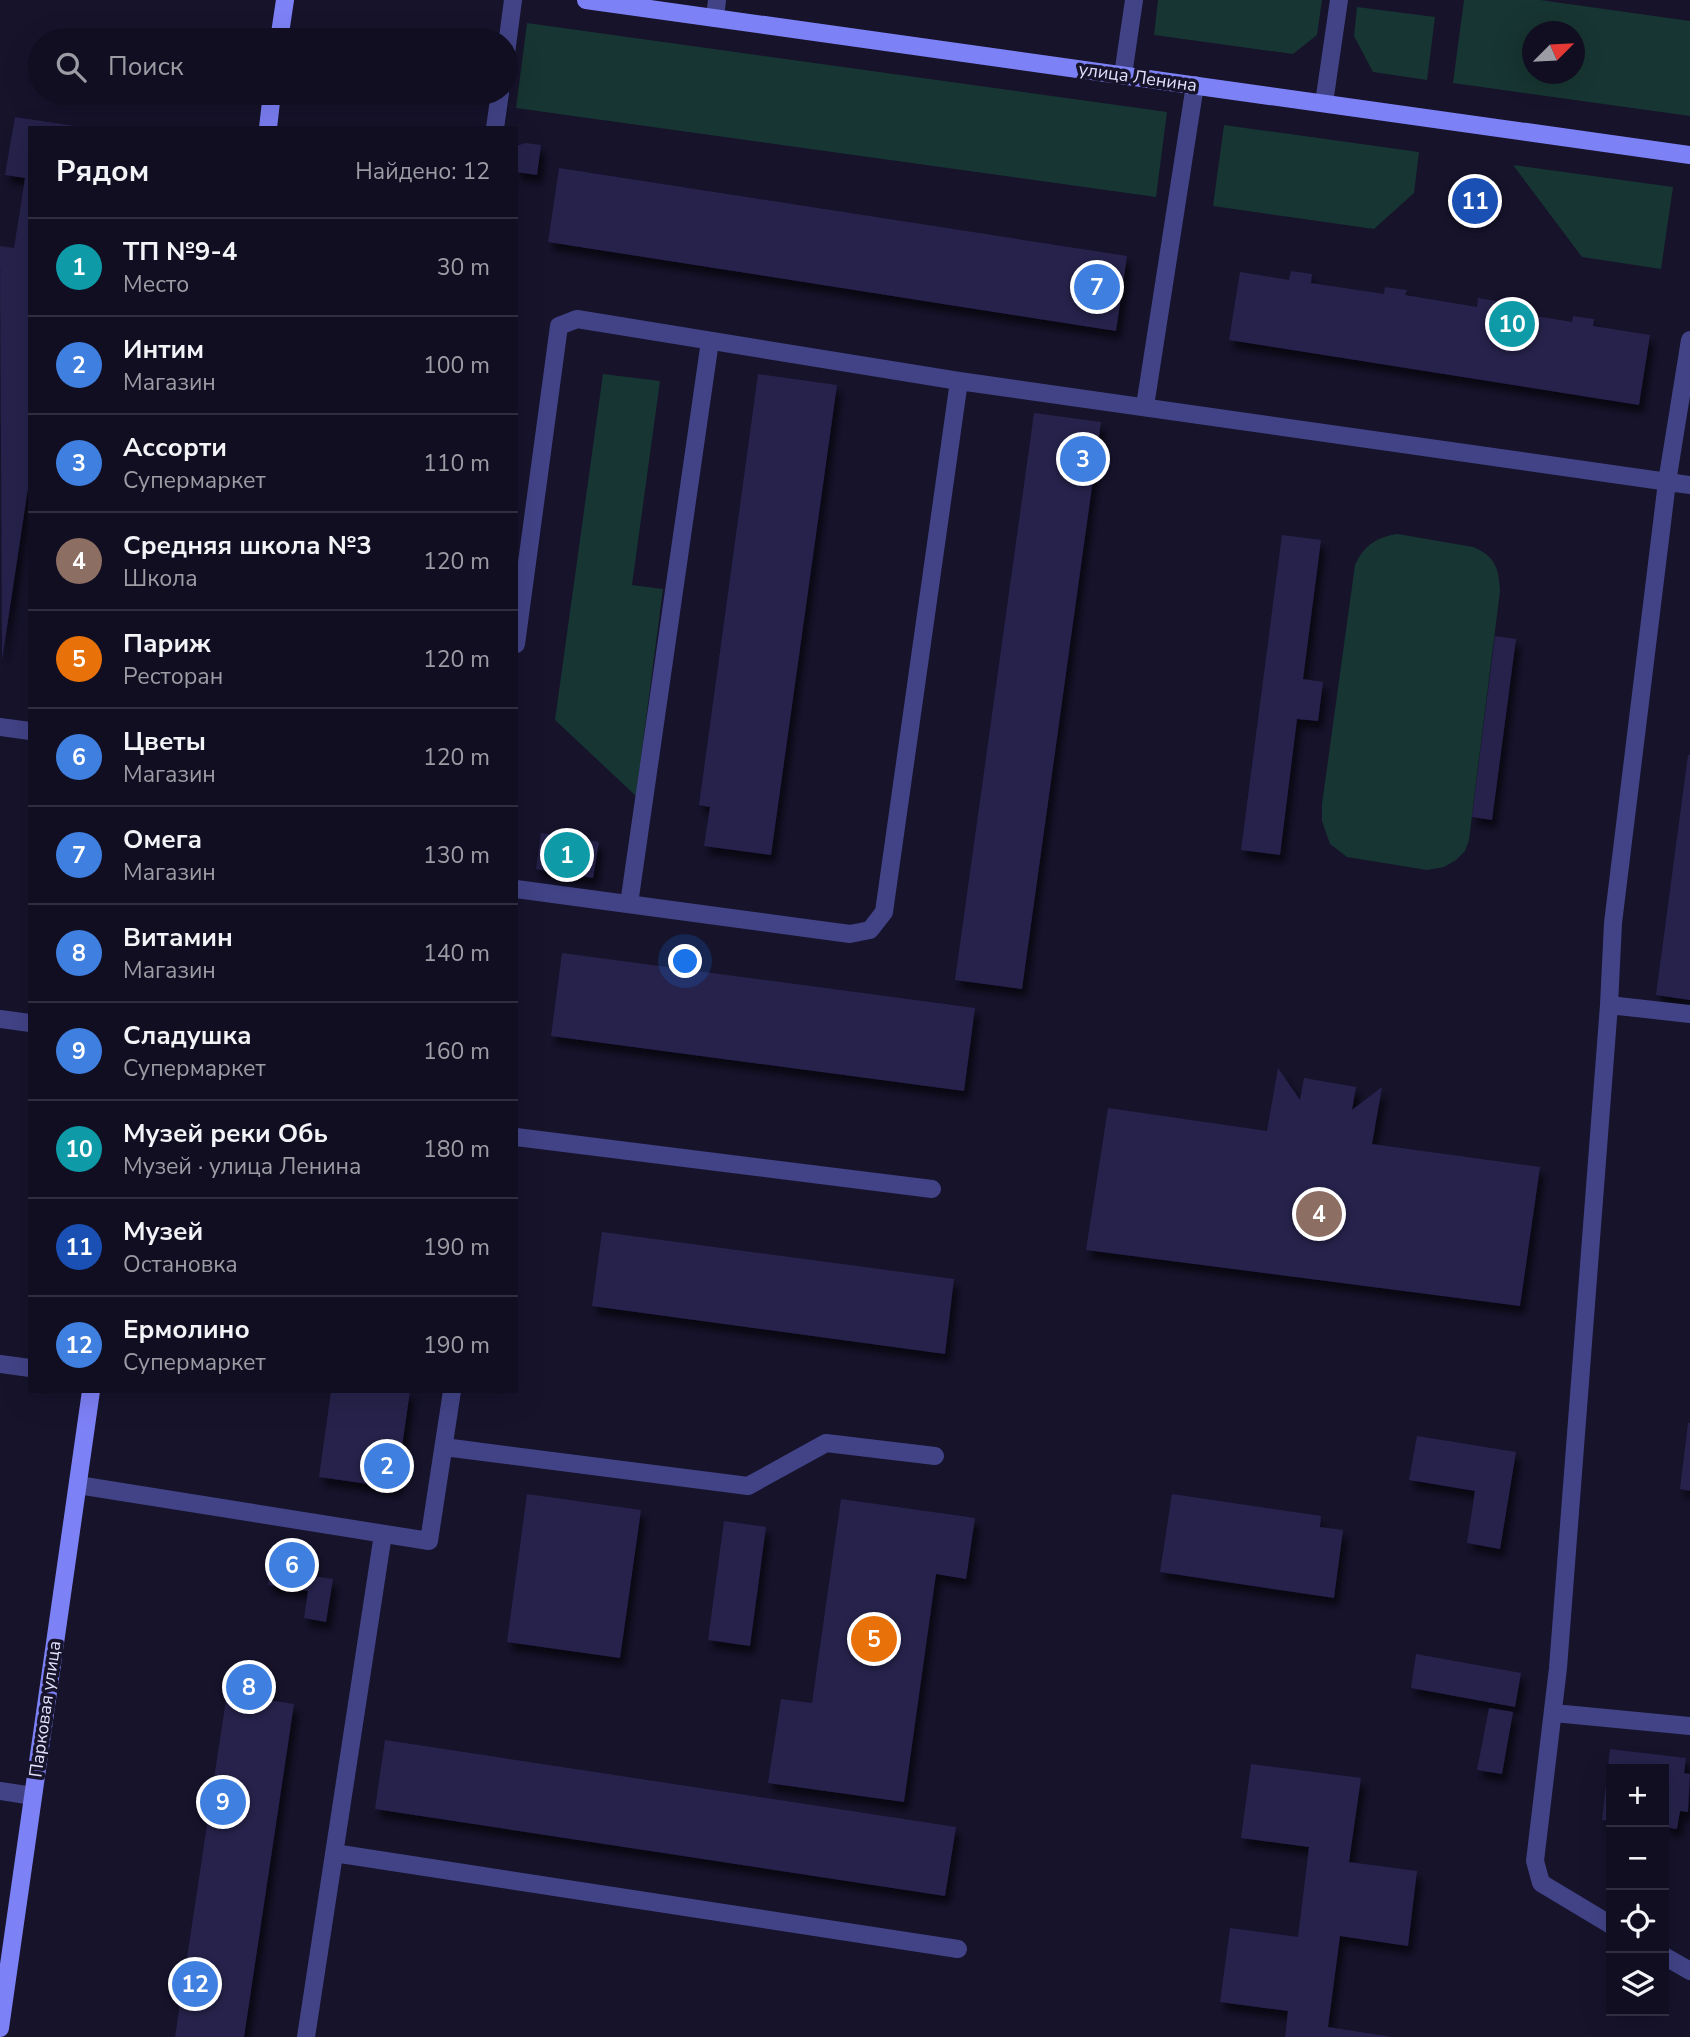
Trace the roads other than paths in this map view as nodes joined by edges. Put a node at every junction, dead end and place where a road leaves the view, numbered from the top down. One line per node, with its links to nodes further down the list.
1 (285, 0): 7 (main road)
2 (513, 0): 8 (lane)
3 (586, 0): 6 (main road, улица Ленина)
4 (1134, 0): 9 (lane)
5 (1339, 0): 11 (lane)
6 (716, 9): 9 (main road, улица Ленина)
7 (281, 28)
8 (509, 28)
9 (1123, 75): 10 (main road, улица Ленина)
10 (1195, 85): 11 (main road, улица Ленина); 20 (lane)
11 (1324, 103): 16 (main road, улица Ленина)
12 (271, 105): 14 (main road)
13 (498, 105): 15 (lane)
14 (268, 126)
15 (495, 126)
16 (1690, 155)
17 (1690, 340): 21 (lane)
18 (710, 341): 19 (lane); 23 (lane); 27 (lane)
19 (959, 381): 20 (lane); 27 (lane)
20 (1145, 406): 21 (lane)
21 (1667, 482): 22 (lane); 28 (lane)
22 (1690, 485)
23 (518, 629)
24 (0, 727): 25 (lane)
25 (28, 732)
26 (518, 889): 27 (lane)
27 (629, 904)
28 (1609, 1005): 29 (lane); 42 (lane)
29 (1690, 1014)
30 (0, 1019): 31 (lane)
31 (28, 1023)
32 (518, 1137): 33 (lane)
33 (932, 1189)
34 (0, 1364): 35 (lane)
35 (28, 1368)
36 (91, 1393): 40 (main road, Парковая улица)
37 (452, 1393): 38 (lane)
38 (444, 1447): 39 (lane); 41 (lane)
39 (935, 1456)
40 (78, 1485): 41 (lane); 45 (main road, Парковая улица)
41 (383, 1534): 46 (lane)
42 (1554, 1713): 43 (lane); 47 (lane)
43 (1690, 1726)
44 (0, 1791): 45 (lane)
45 (33, 1796): 51 (main road, Парковая улица)
46 (334, 1853): 48 (lane); 52 (lane)
47 (1606, 1921)
48 (958, 1949)
49 (1669, 1959): 50 (lane)
50 (1690, 1971)
51 (0, 2028)
52 (306, 2037)

